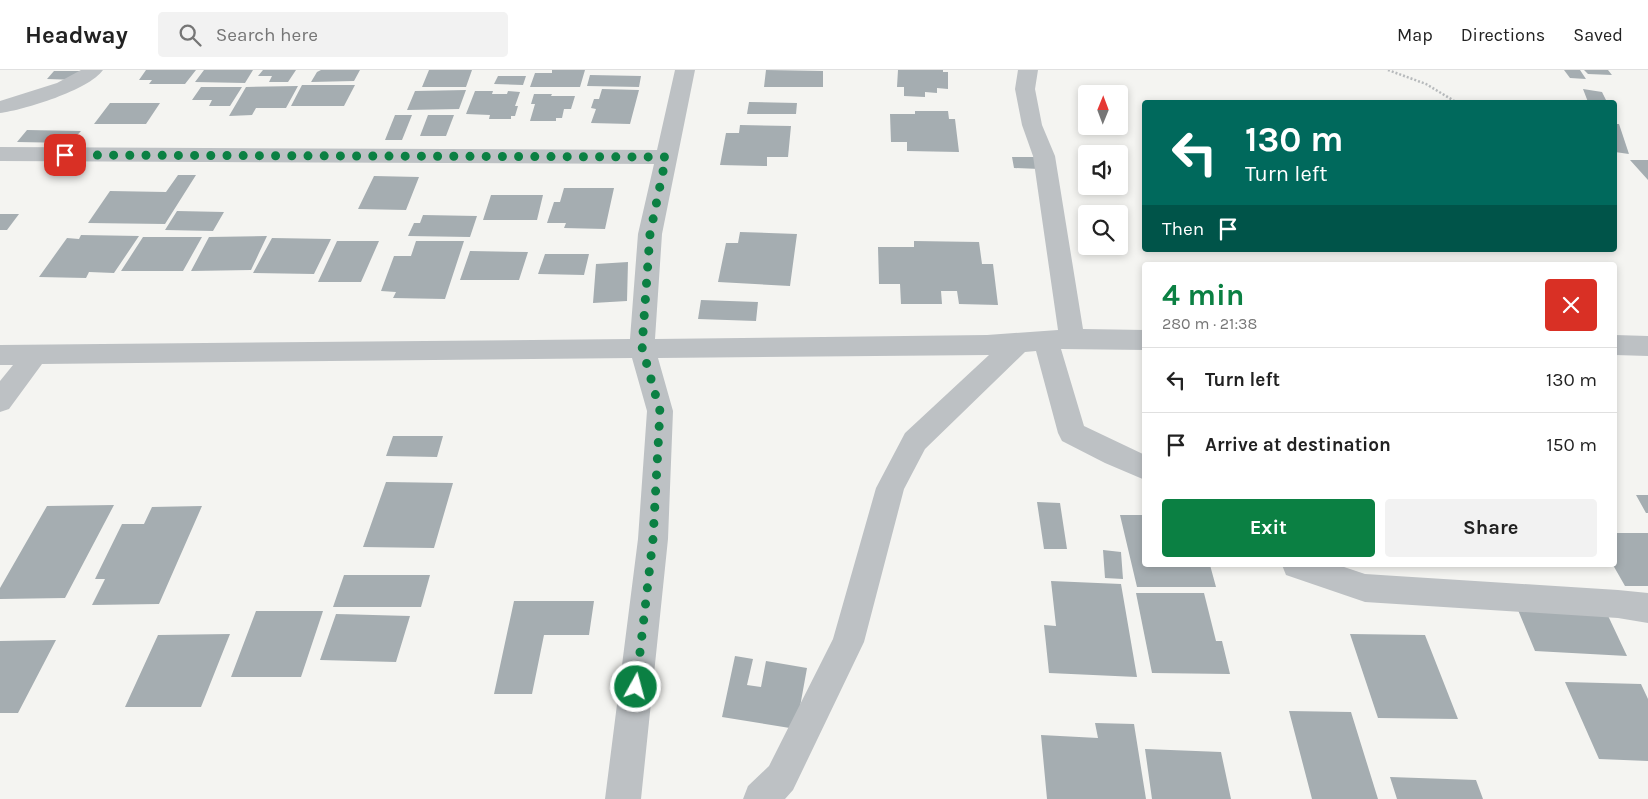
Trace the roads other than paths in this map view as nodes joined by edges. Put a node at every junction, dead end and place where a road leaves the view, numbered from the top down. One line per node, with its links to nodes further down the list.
1 (93, 70): 4 (street)
2 (685, 70): 6 (street)
3 (1028, 70): 7 (street)
4 (1, 107)
5 (0, 154): 6 (street)
6 (666, 157): 12 (street)
7 (1072, 338): 8 (street); 9 (street)
8 (1142, 340)
9 (1032, 341): 12 (street); 16 (street); 20 (street)
10 (1617, 345): 11 (street)
11 (1648, 346)
12 (642, 347): 14 (street); 19 (street)
13 (0, 355): 14 (street)
14 (35, 355): 15 (street)
15 (0, 401)
16 (1142, 467)
17 (1303, 567): 18 (street)
18 (1648, 608)
19 (623, 799)
20 (761, 799)

